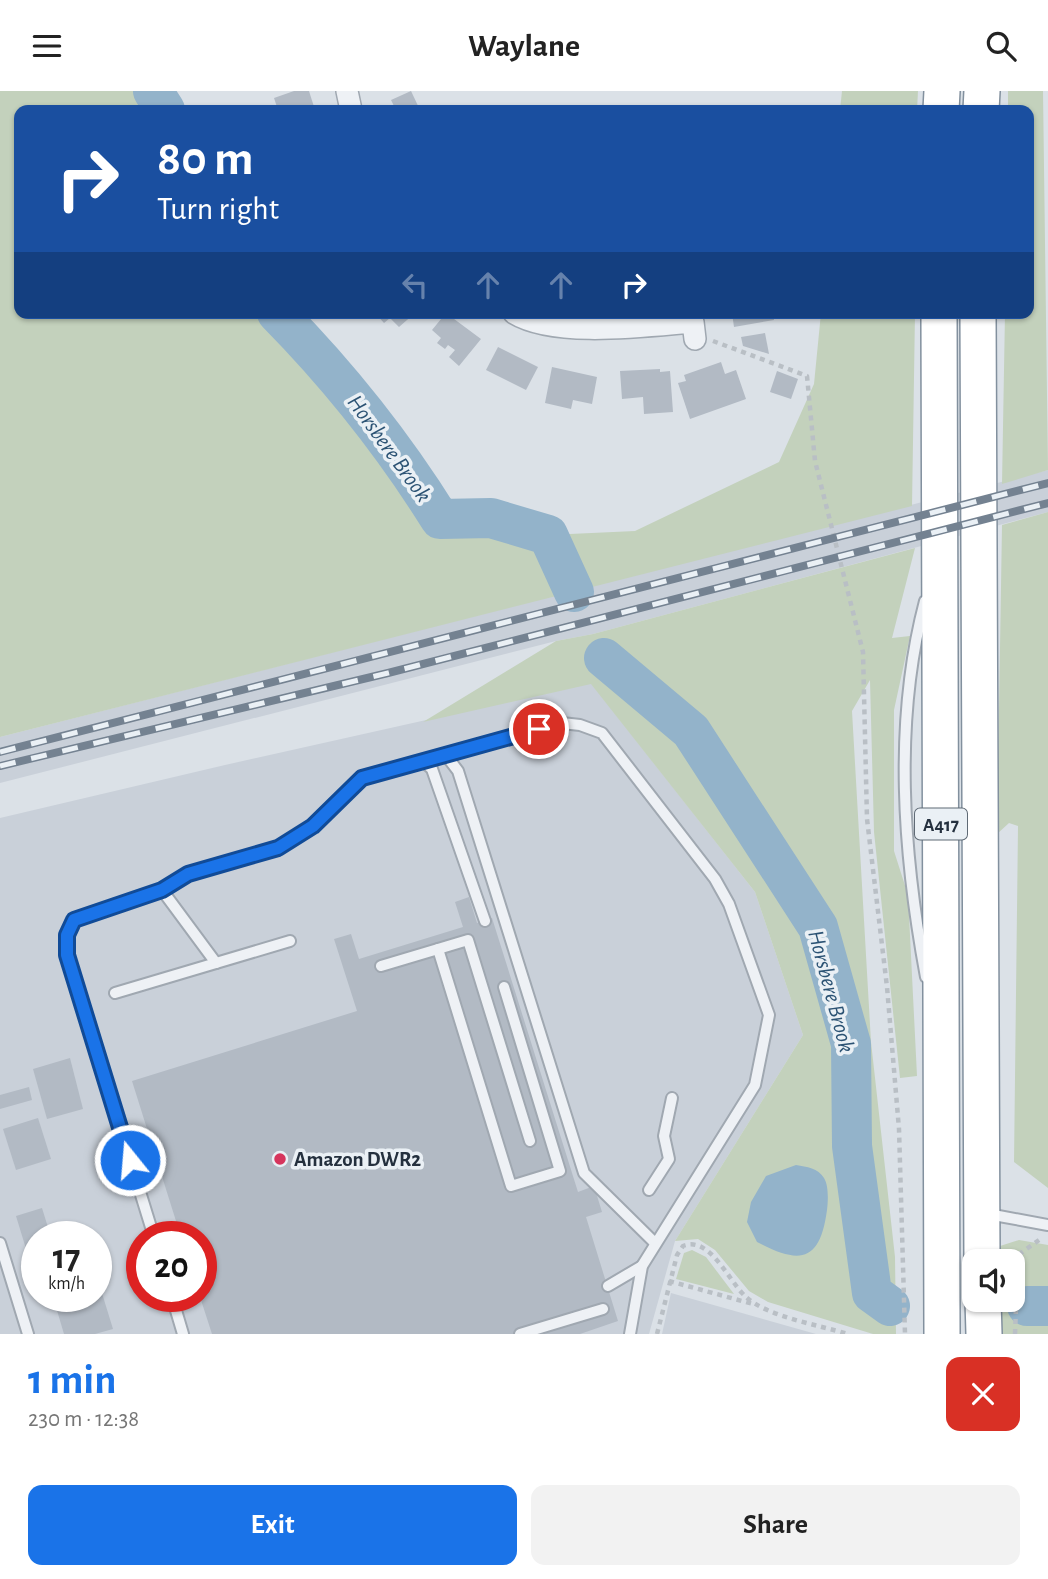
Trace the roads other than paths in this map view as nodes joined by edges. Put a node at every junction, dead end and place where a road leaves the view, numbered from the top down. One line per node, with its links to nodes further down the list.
1 (524, 319): 4 (street)
2 (939, 319): 33 (highway, A417)
3 (978, 319): 18 (highway, A417)
4 (693, 325)
5 (445, 754): 6 (lane); 22 (lane); 22 (lane)
6 (422, 760): 7 (lane); 8 (lane)
7 (162, 890): 11 (lane); 19 (lane)
8 (485, 921)
9 (290, 941): 11 (lane)
10 (438, 949): 12 (lane); 13 (lane); 16 (lane)
11 (216, 963): 14 (lane)
12 (381, 966)
13 (504, 987)
14 (115, 993)
15 (672, 1098): 17 (lane)
16 (530, 1141)
17 (649, 1190)
18 (982, 1213): 20 (lane); 23 (highway, A417)
19 (149, 1221)
20 (1048, 1225)
21 (0, 1243): 29 (lane)
22 (655, 1243): 24 (lane)
23 (982, 1249)
24 (642, 1266): 25 (lane); 32 (lane)
25 (608, 1286)
26 (603, 1309): 31 (lane)
27 (176, 1312): 30 (lane)
28 (983, 1312): 34 (highway)
29 (28, 1334)
30 (183, 1334)
31 (520, 1334)
32 (630, 1334)
33 (942, 1334)
34 (984, 1334)

